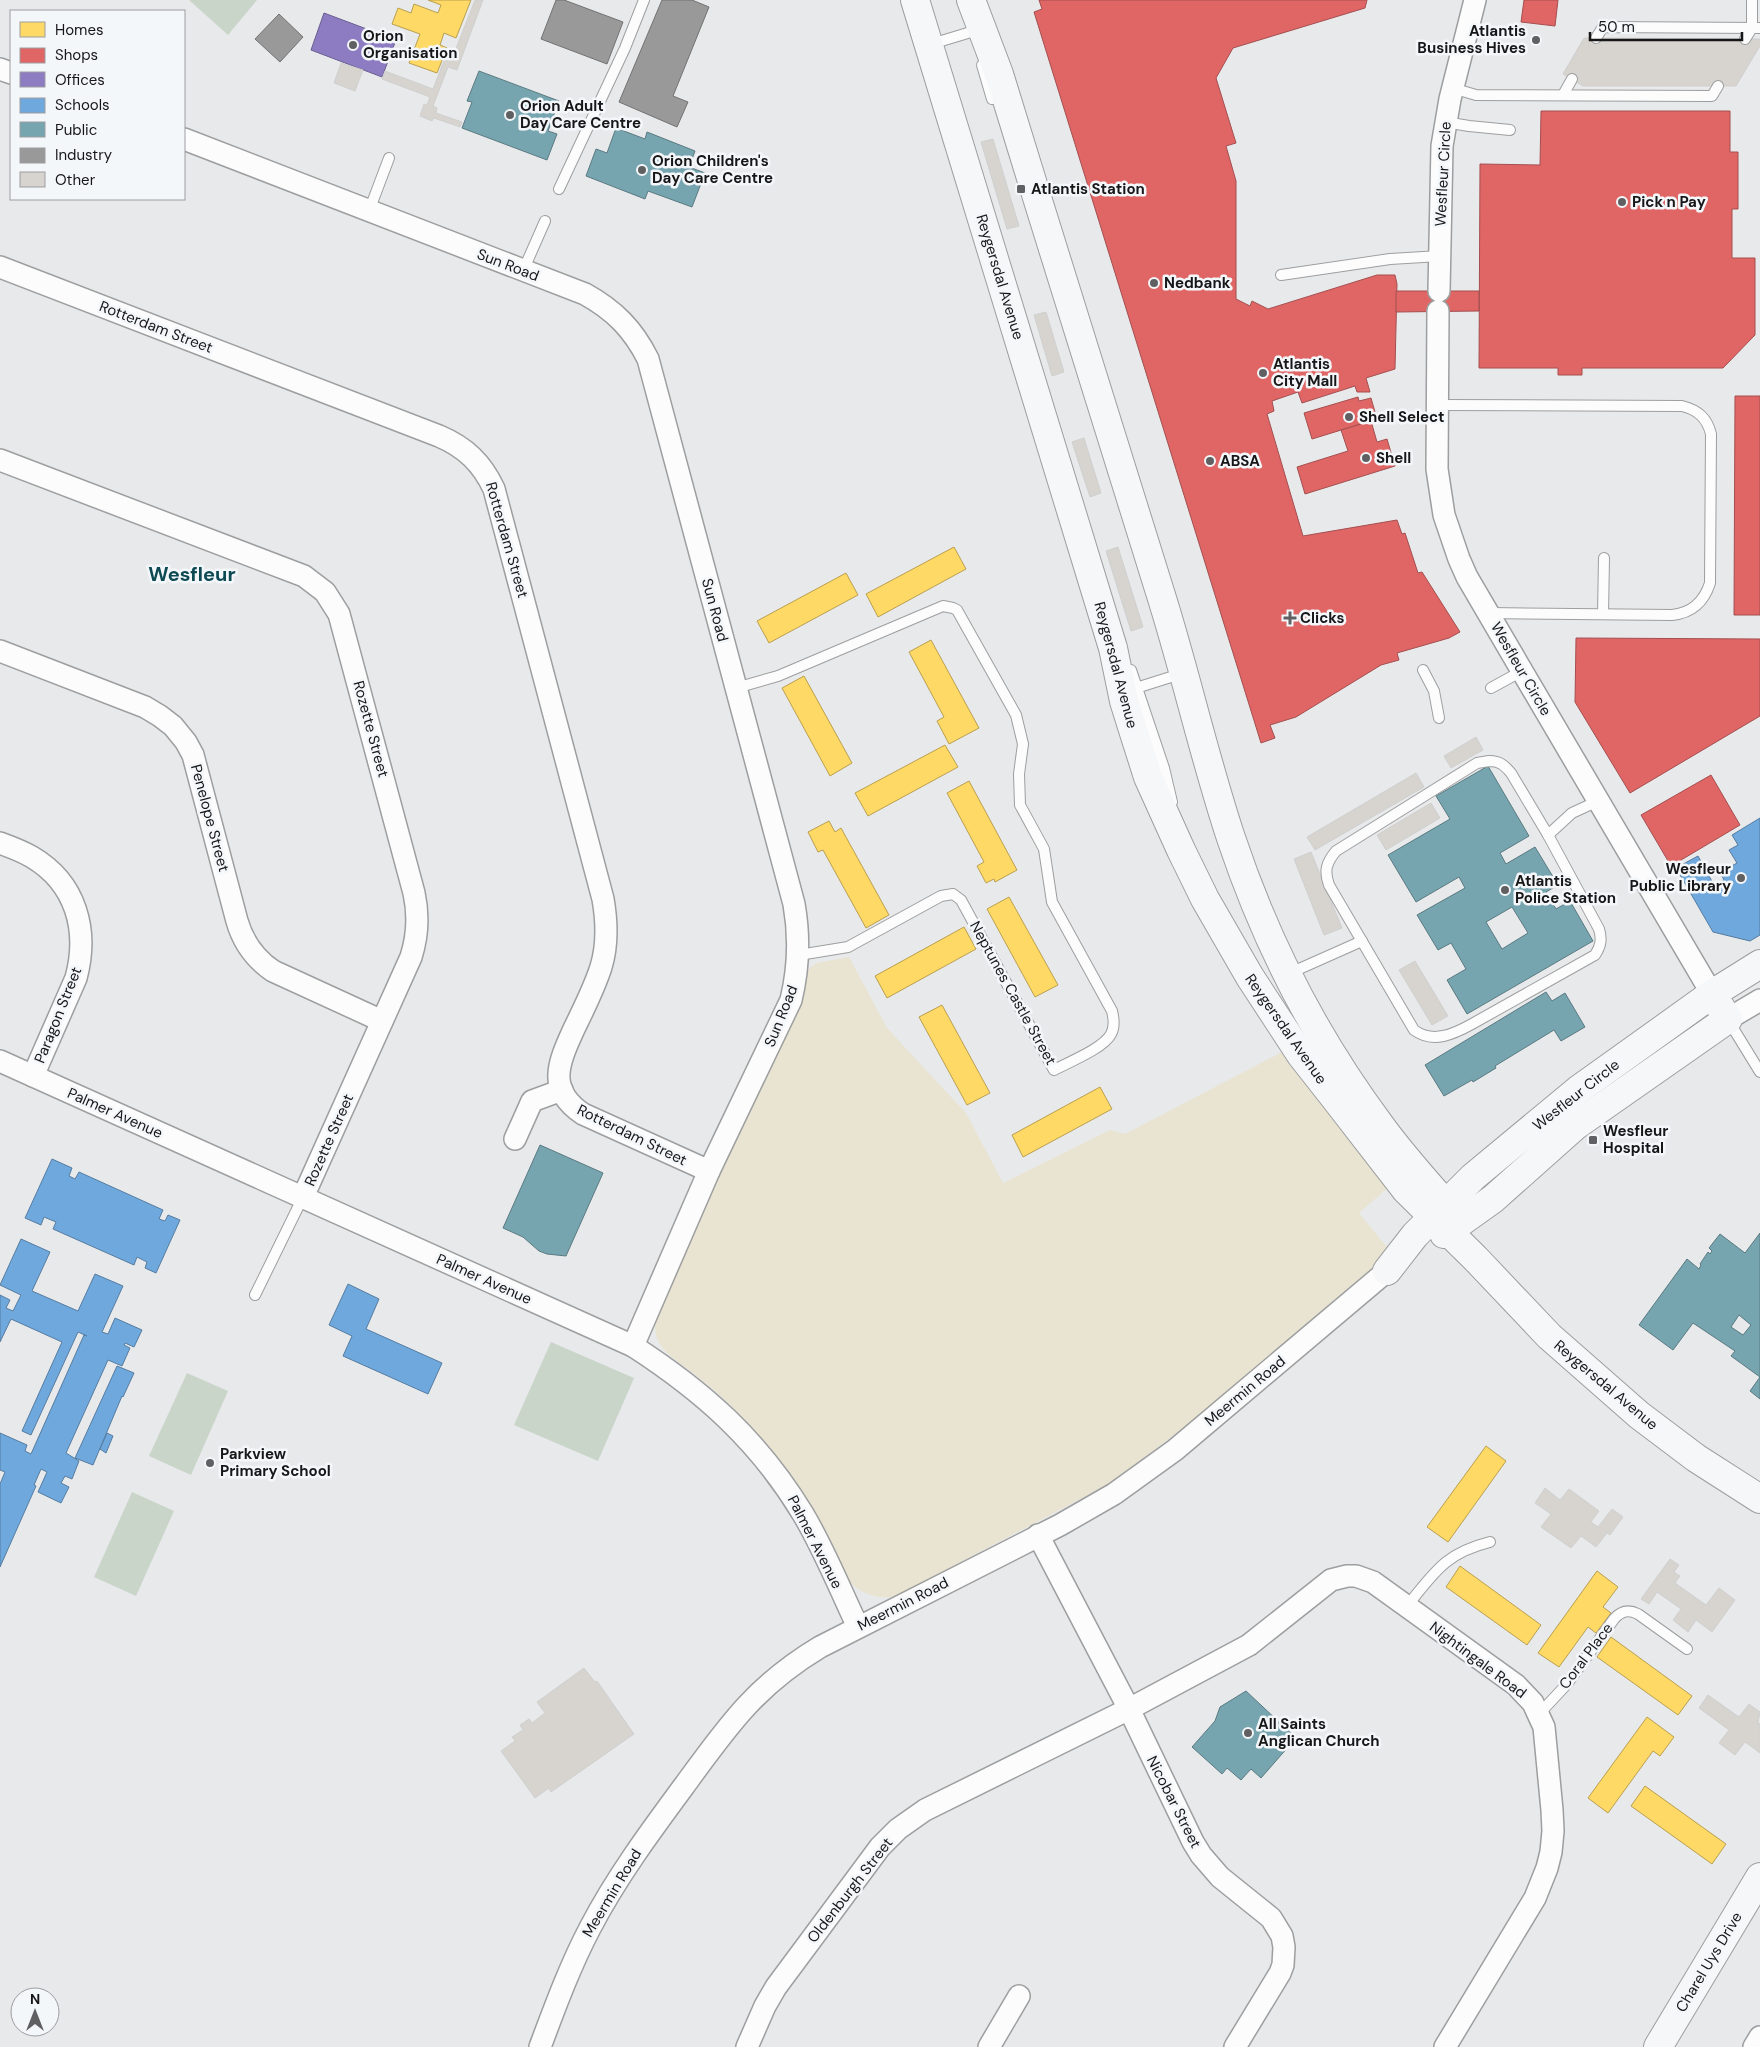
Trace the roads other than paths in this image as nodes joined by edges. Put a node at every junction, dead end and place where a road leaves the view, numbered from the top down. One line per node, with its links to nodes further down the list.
1 (644, 0): 20 (lane)
2 (960, 0): 6 (lane)
3 (1475, 0): 12 (street, Wesfleur Circle)
4 (1752, 0): 7 (lane)
5 (926, 22): 6 (lane); 19 (lane); 44 (main road, Reygersdal Avenue)
6 (971, 27): 14 (lane); 40 (main road, Reygersdal Avenue)
7 (1756, 28): 8 (lane); 9 (lane)
8 (1596, 38)
9 (1745, 39)
10 (1572, 79): 13 (lane)
11 (1718, 86): 13 (lane)
12 (1452, 88): 13 (lane); 15 (street, Wesfleur Circle)
13 (1563, 95)
14 (994, 106)
15 (1446, 122): 16 (lane); 23 (street, Wesfleur Circle)
16 (1510, 130)
17 (185, 139): 21 (street, Sun Road)
18 (388, 158): 21 (lane)
19 (982, 181)
20 (559, 190)
21 (369, 211): 25 (street, Sun Road)
22 (545, 220): 25 (lane)
23 (1440, 256): 26 (lane); 27 (street, Wesfleur Circle)
24 (0, 267): 56 (street, Rotterdam Street)
25 (524, 271): 36 (street, Sun Road)
26 (1281, 275)
27 (1436, 405): 30 (street, Wesfleur Circle); 31 (lane)
28 (0, 460): 52 (street, Rozette Street)
29 (1604, 558): 31 (lane)
30 (1488, 613): 31 (lane); 35 (street, Wesfleur Circle)
31 (1603, 614)
32 (0, 651): 52 (street, Penelope Street)
33 (1128, 662): 37 (lane)
34 (1423, 670): 39 (lane)
35 (1522, 671): 38 (lane); 41 (street, Wesfleur Circle)
36 (736, 688): 46 (street, Sun Road); 46 (lane, Neptunes Castle Street)
37 (1136, 688): 40 (lane); 44 (lane)
38 (1491, 688)
39 (1439, 718)
40 (1217, 795): 48 (main road, Reygersdal Avenue)
41 (1598, 800): 42 (lane); 49 (street, Wesfleur Circle)
42 (1548, 835): 45 (lane); 45 (lane)
43 (0, 843): 55 (street, Paragon Street)
44 (1186, 861): 60 (main road, Reygersdal Avenue)
45 (1362, 941): 48 (lane)
46 (799, 955): 58 (street, Sun Road)
47 (1760, 964): 49 (main road, Wesfleur Circle)
48 (1288, 974): 60 (main road, Reygersdal Avenue)
49 (1712, 994): 51 (main road, Wesfleur Circle); 60 (main road, Wesfleur Circle)
50 (1760, 1000): 51 (street, Wesfleur Circle)
51 (1728, 1019): 54 (lane, Wesfleur Circle); 60 (main road, Wesfleur Circle)
52 (382, 1021): 59 (street, Rozette Street)
53 (0, 1061): 55 (street, Palmer Avenue)
54 (1760, 1072)
55 (33, 1076): 59 (street, Palmer Avenue)
56 (562, 1090): 57 (street); 58 (street, Rotterdam Street)
57 (515, 1139)
58 (710, 1171): 63 (street, Sun Road)
59 (303, 1197): 62 (lane); 63 (street, Palmer Avenue)
60 (1447, 1218): 61 (main road, Meermin Road); 64 (main road, Reygersdal Avenue)
61 (1387, 1271): 65 (street, Meermin Road)
62 (255, 1295)
63 (633, 1346): 68 (street, Palmer Avenue)
64 (1760, 1499)
65 (1038, 1535): 68 (street, Meermin Road); 70 (street, Nicobar Street)
66 (1490, 1542): 67 (lane)
67 (1407, 1606): 70 (street, Nightingale Road); 71 (street, Nightingale Road)
68 (858, 1627): 75 (street, Meermin Road)
69 (1687, 1649): 71 (lane, Coral Place)
70 (1129, 1709): 76 (street, Oldenburgh Street); 78 (street, Nicobar Street)
71 (1539, 1714): 79 (street, Nightingale Road)
72 (1760, 1877): 80 (main road, Charel Uys Drive)
73 (1020, 1996): 77 (street)
74 (1760, 2037): 81 (street)
75 (540, 2047)
76 (747, 2047)
77 (989, 2047)
78 (1235, 2047)
79 (1445, 2047)
80 (1658, 2047)
81 (1754, 2047)

